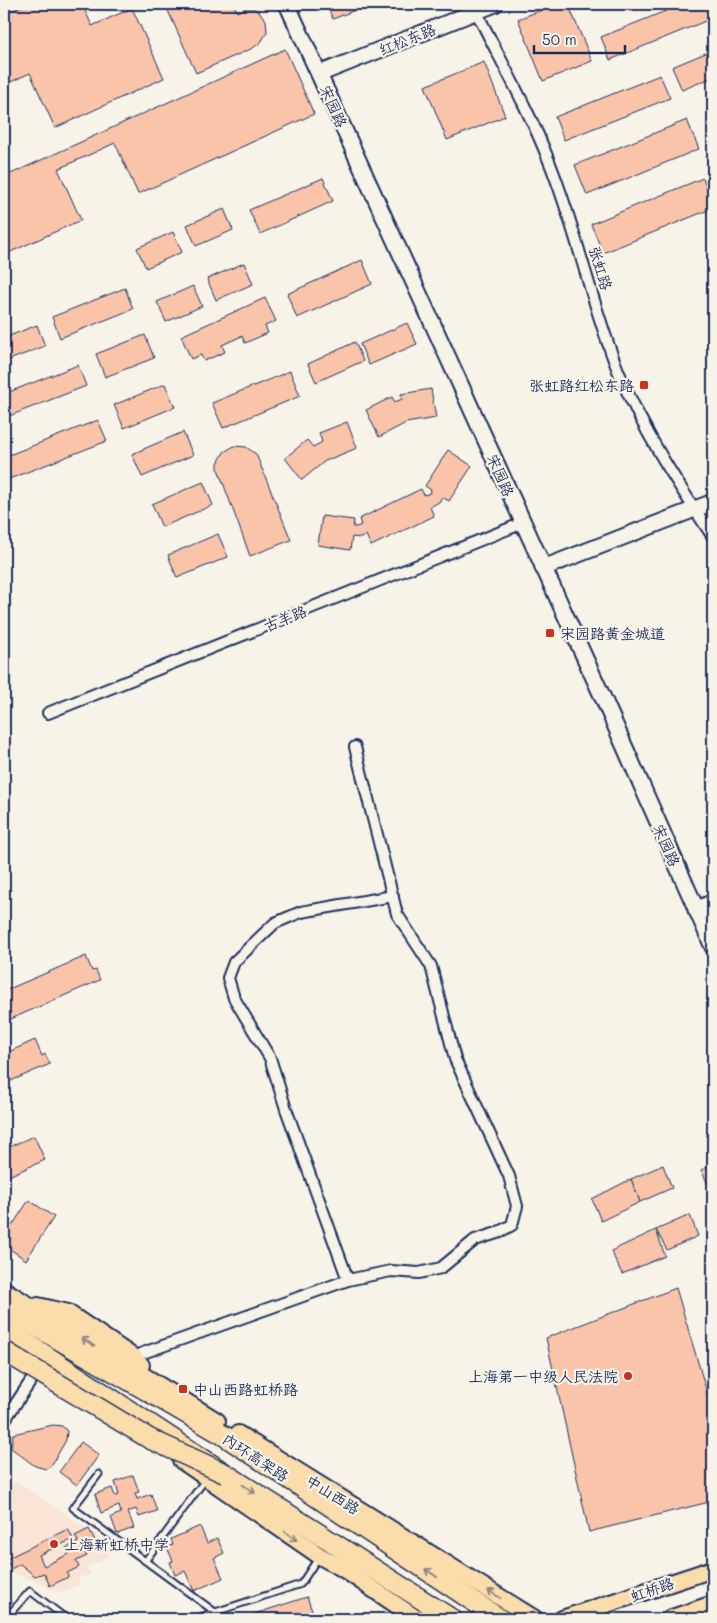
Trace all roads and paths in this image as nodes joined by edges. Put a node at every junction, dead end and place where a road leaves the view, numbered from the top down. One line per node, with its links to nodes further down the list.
1 (287, 4): 4 (main road, 宋园路)
2 (495, 4): 3 (main road, 红松东路)
3 (472, 8): 4 (main road, 红松东路); 6 (street, 张虹路)
4 (319, 74): 7 (main road, 宋园路)
5 (713, 502): 6 (main road)
6 (694, 509): 8 (street, 张虹路); 9 (main road)
7 (523, 523): 9 (main road, 宋园路); 10 (street, 古羊路)
8 (713, 537)
9 (543, 568): 14 (main road, 宋园路)
10 (48, 713)
11 (355, 747): 12 (street)
12 (393, 896): 16 (street); 16 (street)
13 (713, 902): 14 (main road)
14 (696, 910): 15 (main road, 宋园路)
15 (713, 947)
16 (348, 1280): 24 (street)
17 (4, 1290): 24 (main road, 中山西路, one-way to 17)
18 (4, 1295): 22 (highway)
19 (4, 1308): 22 (highway, 内环高架路)
20 (4, 1328): 28 (highway, 内环高架路, bridge)
21 (4, 1343): 25 (main road)
22 (69, 1345): 40 (highway, 内环高架路, one-way to 22)
23 (4, 1351): 28 (highway, bridge)
24 (127, 1359): 41 (main road, 中山西路, one-way to 24)
25 (41, 1366): 26 (street); 29 (main road)
26 (4, 1421)
27 (99, 1474): 31 (lane)
28 (226, 1474): 39 (highway, 内环高架路, one-way to 39)
29 (207, 1477): 30 (main road, one-way to 30); 31 (lane)
30 (320, 1556): 34 (lane); 38 (main road)
31 (146, 1560): 34 (lane)
32 (713, 1568): 42 (main road, 虹桥路)
33 (707, 1606): 43 (main road); 44 (main road)
34 (216, 1612): 37 (lane)
35 (5, 1619): 36 (lane)
36 (67, 1619)
37 (194, 1619)
38 (417, 1619)
39 (452, 1619)
40 (500, 1619)
41 (535, 1619)
42 (562, 1619)
43 (669, 1619)
44 (688, 1619)

